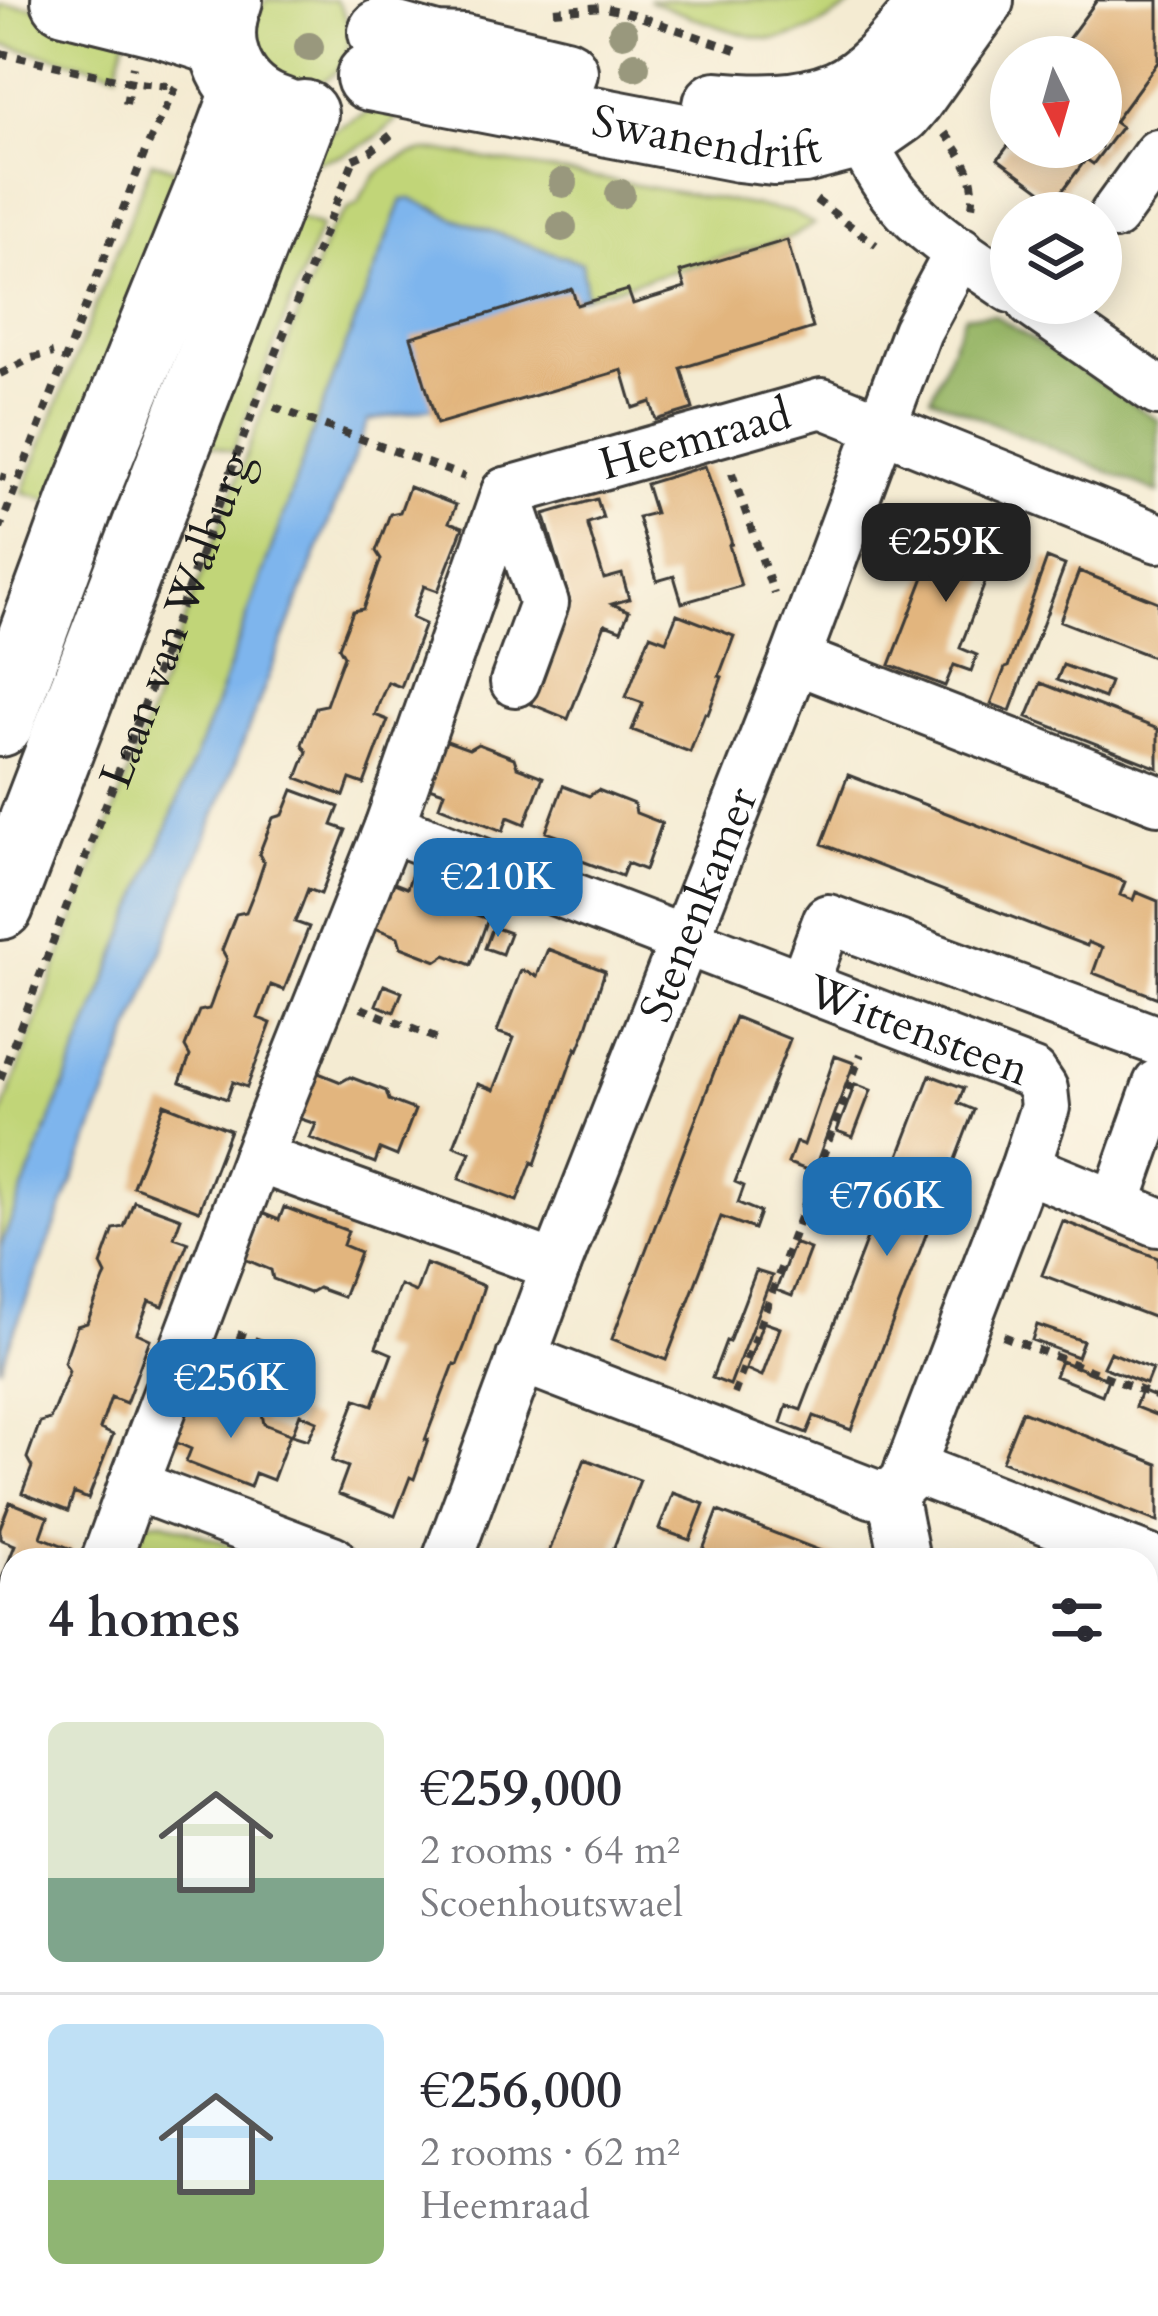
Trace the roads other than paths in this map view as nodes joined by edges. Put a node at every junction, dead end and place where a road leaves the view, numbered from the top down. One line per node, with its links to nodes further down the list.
1 (65, 0): 5 (main road)
2 (938, 0): 6 (main road, Swanendrift)
3 (980, 0): 6 (main road, Swanendrift)
4 (375, 36): 5 (main road); 6 (main road, Swanendrift)
5 (235, 67): 18 (main road); 21 (main road, Laan van Walburg)
6 (849, 115): 9 (street)
7 (1158, 154): 8 (street)
8 (1122, 204)
9 (959, 251): 10 (street); 13 (street, Stenenkamer)
10 (990, 273)
11 (1062, 324): 12 (street)
12 (1158, 391)
13 (883, 426): 14 (street, Heemraad); 15 (street, Heemraad); 16 (street, Stenenkamer)
14 (506, 492): 17 (street); 20 (street)
15 (1158, 538)
16 (795, 659): 19 (street); 22 (street, Stenenkamer)
17 (515, 682)
18 (0, 723)
19 (1158, 800)
20 (389, 827): 22 (street); 26 (street)
21 (0, 906)
22 (683, 939): 23 (street, Wittensteen); 30 (street, Stenenkamer)
23 (802, 986): 24 (street); 27 (street, Wittensteen)
24 (1158, 1041)
25 (1158, 1084): 28 (street)
26 (257, 1158): 30 (street); 33 (street)
27 (1025, 1168): 29 (street); 32 (street, Wittensteen)
28 (1123, 1183)
29 (1158, 1222)
30 (556, 1266): 31 (street, Stenenkamer)
31 (521, 1358): 32 (street); 36 (street, Stenenkamer)
32 (901, 1480): 37 (street); 38 (street)
33 (133, 1485): 34 (street); 35 (street)
34 (110, 1548)
35 (300, 1548)
36 (451, 1548)
37 (904, 1548)
38 (1112, 1548)

